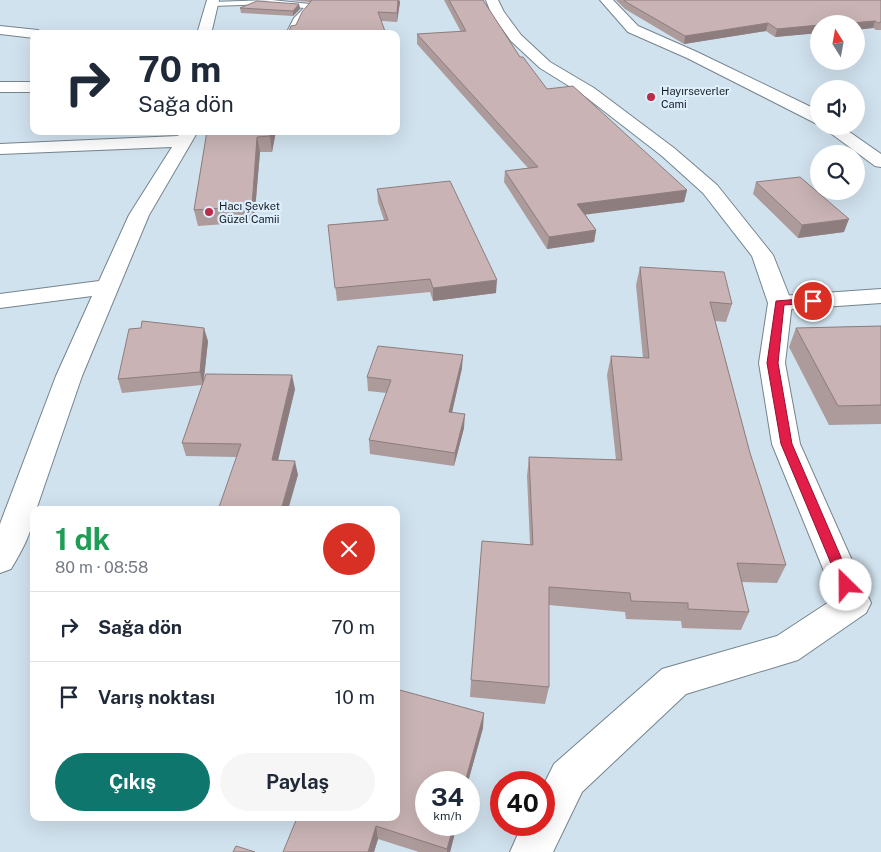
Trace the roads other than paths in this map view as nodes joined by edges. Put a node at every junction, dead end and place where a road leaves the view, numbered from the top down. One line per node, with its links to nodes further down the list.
1 (492, 0): 18 (street)
2 (606, 0): 10 (street)
3 (212, 2): 5 (street); 6 (lane)
4 (0, 30): 7 (street)
5 (205, 30)
6 (292, 30)
7 (30, 33)
8 (30, 86): 9 (street)
9 (0, 87)
10 (810, 114)
11 (841, 135): 14 (street)
12 (186, 136): 13 (street); 15 (street)
13 (0, 149)
14 (881, 162)
15 (108, 287): 17 (street); 19 (street)
16 (881, 296): 18 (street)
17 (0, 301)
18 (780, 303): 20 (street)
19 (0, 560)
20 (531, 852)

